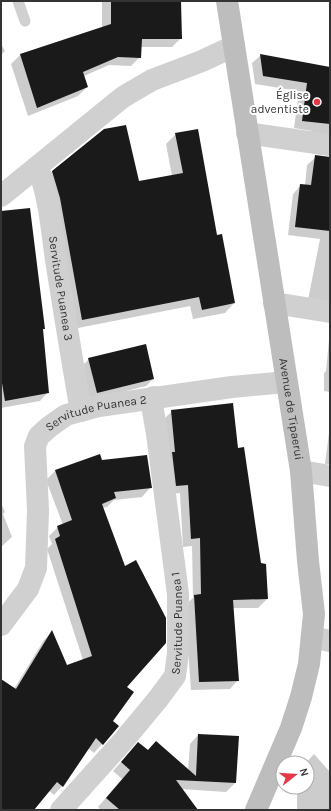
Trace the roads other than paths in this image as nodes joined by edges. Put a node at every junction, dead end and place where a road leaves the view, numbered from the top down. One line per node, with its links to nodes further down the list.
1 (18, 1): 3 (lane)
2 (227, 1): 4 (main road, Avenue de Tipaerui)
3 (24, 21)
4 (234, 46): 5 (main road, Avenue de Tipaerui); 7 (street)
5 (247, 132): 6 (street); 9 (main road, Avenue de Tipaerui)
6 (330, 145)
7 (37, 167): 8 (street); 13 (street, Servitude Puanea 3)
8 (1, 196)
9 (274, 303): 10 (street); 11 (main road, Avenue de Tipaerui)
10 (330, 312)
11 (286, 382): 12 (street, Servitude Puanea 2); 14 (main road, Avenue de Tipaerui)
12 (154, 397): 13 (street, Servitude Puanea 2); 18 (street, Servitude Puanea 1)
13 (81, 411): 16 (street, Servitude Puanea 2)
14 (301, 471): 15 (street); 17 (main road, Avenue de Tipaerui)
15 (330, 476)
16 (1, 625)
17 (321, 639): 19 (main road, Avenue de Tipaerui)
18 (61, 810)
19 (256, 810)

